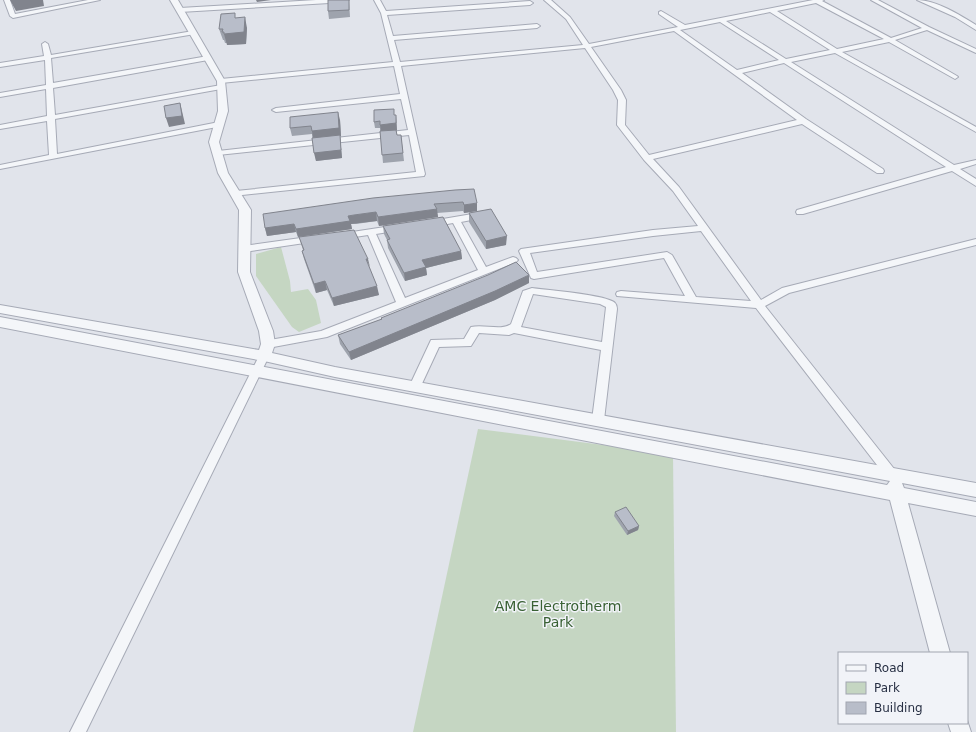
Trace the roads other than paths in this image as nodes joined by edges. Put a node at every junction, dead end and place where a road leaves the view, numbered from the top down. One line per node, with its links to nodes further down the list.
1 (7, 0): 13 (street)
2 (47, 0): 13 (street)
3 (97, 0): 13 (street)
4 (174, 0): 14 (street)
5 (346, 0): 14 (street)
6 (377, 0): 16 (street)
7 (547, 0): 27 (street)
8 (819, 0): 15 (street); 25 (street)
9 (874, 0): 21 (street)
10 (920, 0): 22 (street)
11 (501, 3): 12 (street); 16 (street)
12 (530, 3)
13 (50, 9)
14 (180, 10): 23 (street)
15 (771, 10): 18 (street); 28 (street)
16 (384, 13): 24 (street)
17 (661, 13): 20 (street)
18 (721, 20): 20 (street); 32 (street)
19 (538, 26): 24 (street)
20 (679, 28): 27 (street); 35 (street)
21 (927, 28): 25 (street); 29 (street)
22 (976, 28)
23 (193, 32): 30 (street); 31 (street)
24 (391, 38): 33 (street)
25 (890, 40): 28 (street); 36 (street)
26 (45, 44): 30 (street)
27 (588, 46): 33 (street); 50 (street)
28 (836, 51): 32 (street); 46 (street)
29 (976, 51)
30 (48, 57): 34 (street); 38 (street)
31 (208, 58): 37 (street); 38 (street)
32 (785, 61): 35 (street); 53 (street)
33 (397, 64): 37 (street); 40 (street)
34 (0, 65)
35 (736, 72): 43 (street)
36 (955, 77)
37 (221, 84): 42 (street); 44 (street)
38 (49, 87): 39 (street); 42 (street)
39 (0, 95)
40 (404, 96): 41 (street); 47 (street)
41 (276, 110)
42 (52, 118): 45 (street); 49 (street)
43 (804, 120): 50 (street); 54 (street)
44 (219, 124): 48 (street); 49 (street)
45 (0, 127)
46 (976, 130)
47 (411, 132): 48 (street); 56 (street)
48 (218, 153): 56 (street)
49 (53, 157): 52 (street)
50 (647, 158): 62 (street)
51 (976, 162): 53 (street)
52 (0, 167)
53 (953, 168): 55 (street); 57 (street)
54 (880, 171)
55 (976, 182)
56 (236, 194): 65 (street)
57 (800, 212)
58 (490, 214): 59 (street)
59 (456, 220): 60 (street); 67 (street)
60 (425, 224)
61 (409, 227): 63 (street)
62 (704, 228): 69 (street); 71 (street)
63 (371, 232): 65 (street); 70 (street)
64 (976, 242): 71 (street)
65 (244, 249): 76 (street)
66 (513, 260): 67 (street)
67 (484, 271): 70 (street)
68 (622, 294): 69 (street)
69 (692, 299): 71 (street)
70 (402, 304): 76 (street)
71 (759, 305): 80 (street)
72 (0, 310): 76 (street)
73 (0, 322): 77 (street)
74 (512, 329): 75 (street); 75 (street); 78 (street)
75 (607, 347): 79 (street)
76 (266, 350): 77 (street); 78 (street)
77 (256, 372): 82 (street); 85 (street)
78 (415, 387): 79 (street)
79 (598, 420): 80 (street)
80 (891, 474): 81 (street); 82 (street)
81 (976, 490)
82 (898, 494): 83 (street); 84 (street)
83 (976, 509)
84 (940, 652)
85 (78, 732)

